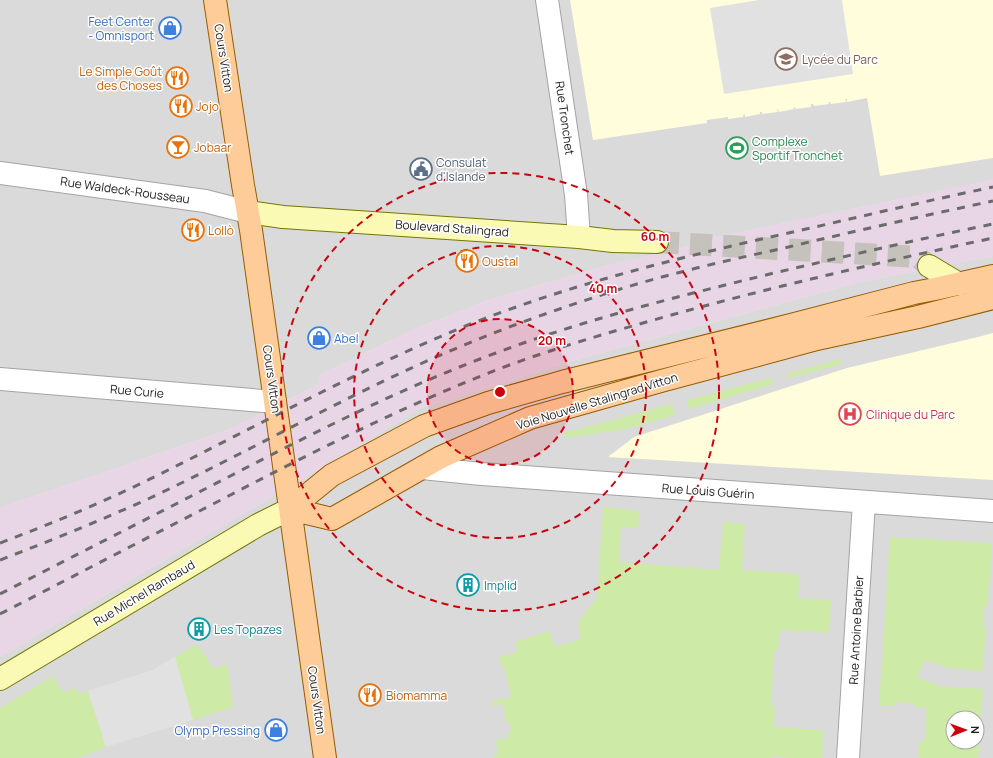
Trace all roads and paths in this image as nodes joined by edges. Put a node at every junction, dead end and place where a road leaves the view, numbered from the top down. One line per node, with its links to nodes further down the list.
1 (215, 0): 4 (main road, Cours Vitton)
2 (547, 0): 5 (street, Rue Tronchet)
3 (0, 173): 4 (street, Rue Waldeck-Rousseau)
4 (248, 212): 5 (main road, Boulevard Stalingrad); 12 (main road, Cours Vitton)
5 (579, 237): 6 (main road, Boulevard Stalingrad)
6 (657, 242)
7 (929, 266): 9 (main road)
8 (993, 276): 9 (main road, Voie Nouvelle Stalingrad Vitton)
9 (959, 284): 15 (main road, Voie Nouvelle Stalingrad Vitton)
10 (993, 298): 13 (main road, Voie Nouvelle Stalingrad Vitton)
11 (0, 379): 12 (street, Rue Curie)
12 (275, 402): 15 (main road, Cours Vitton)
13 (422, 468): 14 (street, Rue Louis Guérin); 15 (main road, Voie Nouvelle Stalingrad Vitton)
14 (864, 502): 16 (street, Rue Louis Guérin); 19 (street, Rue Antoine Barbier)
15 (290, 509): 17 (main road, Rue Michel Rambaud); 18 (main road, Cours Vitton)
16 (993, 511)
17 (0, 679)
18 (325, 758)
19 (848, 758)

